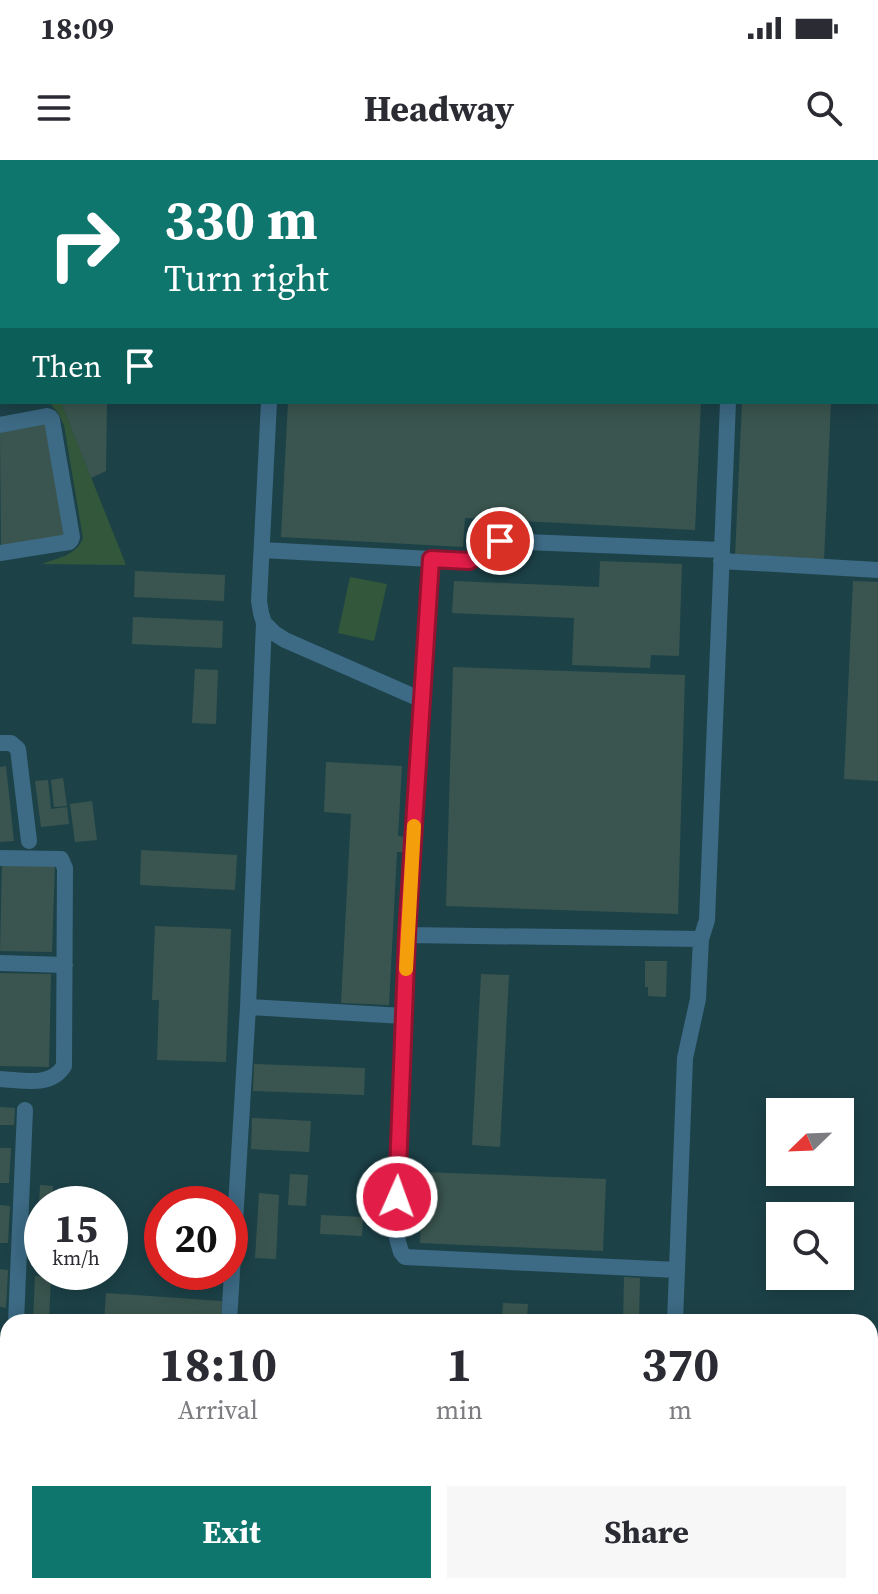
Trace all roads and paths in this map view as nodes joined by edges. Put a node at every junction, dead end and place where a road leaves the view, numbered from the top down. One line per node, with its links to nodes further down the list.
1 (269, 404): 4 (lane)
2 (728, 404): 6 (lane)
3 (0, 425): 5 (lane)
4 (262, 550): 7 (lane); 9 (lane)
5 (0, 553)
6 (721, 556): 7 (lane); 8 (lane); 15 (lane)
7 (431, 559): 10 (lane)
8 (878, 570)
9 (264, 623): 10 (lane); 18 (lane)
10 (422, 700): 14 (lane)
11 (0, 743): 12 (lane)
12 (29, 841)
13 (0, 858): 17 (lane)
14 (407, 935): 15 (lane); 19 (lane)
15 (701, 939): 22 (lane)
16 (0, 963): 17 (lane)
17 (65, 965): 20 (lane)
18 (248, 1007): 19 (lane); 24 (lane)
19 (404, 1016): 22 (lane)
20 (0, 1079)
21 (25, 1110): 23 (lane)
22 (677, 1270): 25 (lane)
23 (16, 1314)
24 (229, 1314)
25 (675, 1314)

